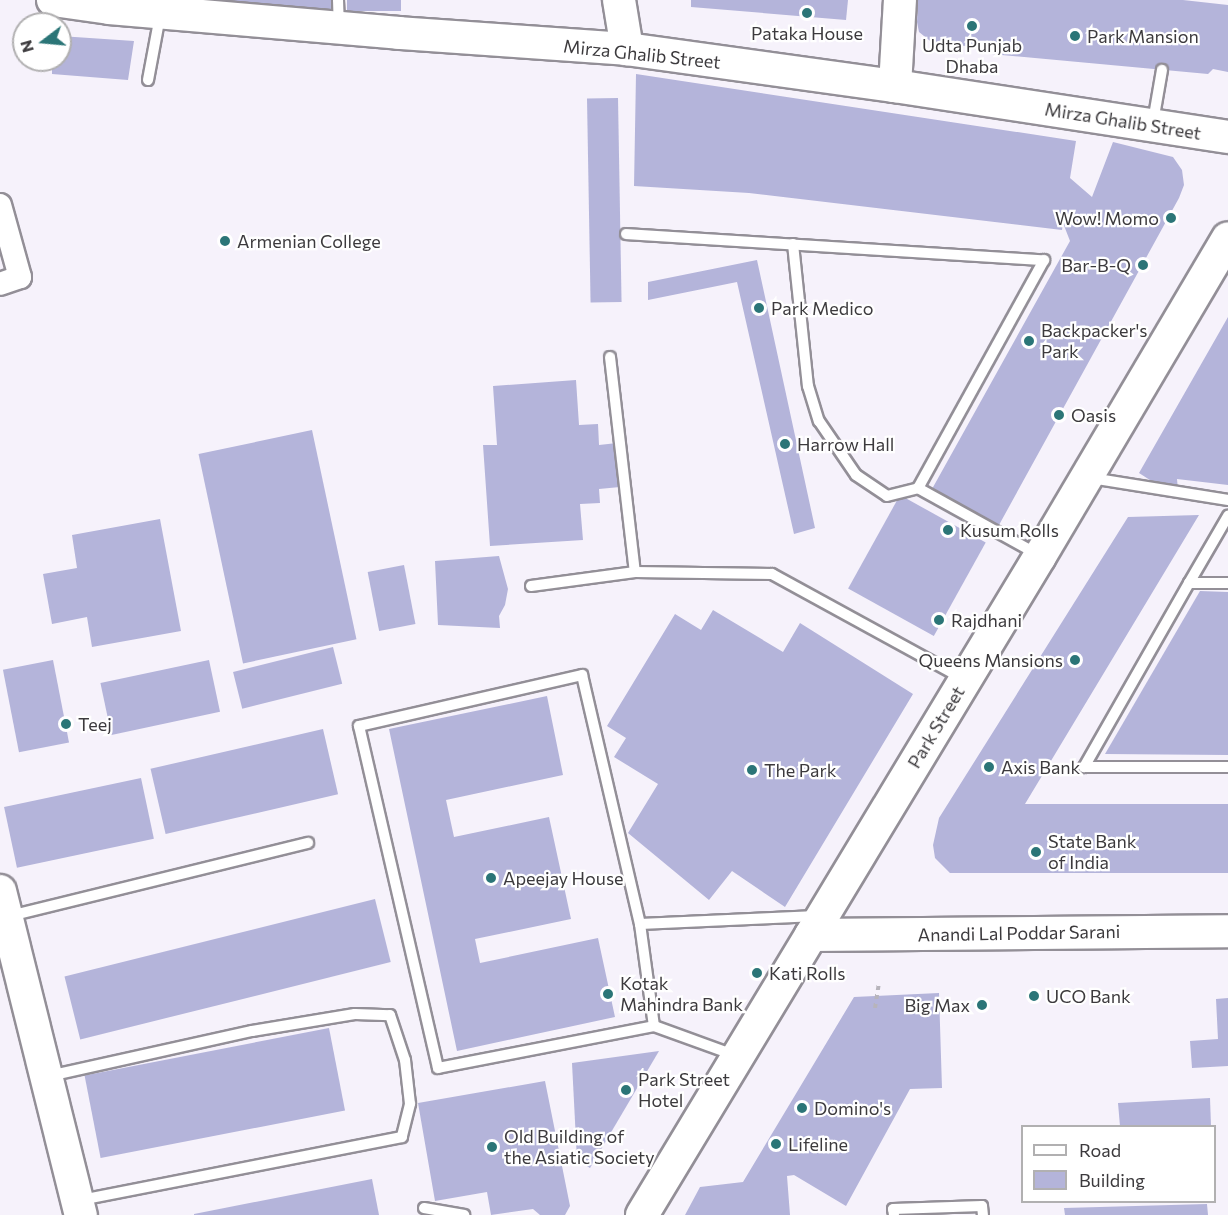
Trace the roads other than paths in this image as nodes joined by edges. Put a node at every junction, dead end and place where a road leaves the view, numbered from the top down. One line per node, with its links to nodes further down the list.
1 (53, 0): 4 (main road, Mirza Ghalib Street)
2 (619, 0): 7 (main road)
3 (900, 0): 10 (main road)
4 (109, 4): 5 (main road, Mirza Ghalib Street)
5 (161, 13): 6 (main road, Mirza Ghalib Street); 9 (lane)
6 (338, 14): 7 (main road, Mirza Ghalib Street)
7 (627, 49): 10 (main road, Mirza Ghalib Street)
8 (1162, 70): 11 (lane)
9 (148, 80)
10 (895, 86): 11 (main road, Mirza Ghalib Street)
11 (1152, 125): 12 (main road, Mirza Ghalib Street)
12 (1228, 137)
13 (0, 205): 17 (street)
14 (626, 234): 16 (lane)
15 (1228, 237): 19 (main road, Park Street)
16 (793, 244): 20 (lane); 20 (lane)
17 (0, 284)
18 (610, 357): 24 (lane)
19 (1085, 477): 21 (lane); 23 (main road, Park Street)
20 (918, 488): 23 (lane)
21 (1228, 500)
22 (1228, 516): 25 (lane)
23 (1040, 556): 28 (main road, Park Street)
24 (634, 572): 27 (lane); 28 (lane)
25 (1189, 583): 26 (lane); 29 (lane)
26 (1228, 583)
27 (531, 586)
28 (965, 680): 33 (main road, Park Street)
29 (1228, 767)
30 (308, 843): 32 (lane)
31 (640, 924): 33 (lane); 35 (lane); 35 (lane)
32 (5, 925): 37 (main road)
33 (817, 926): 34 (main road, Anandi Lal Poddar Sarani); 36 (main road, Park Street)
34 (1228, 931)
35 (654, 1026): 36 (lane)
36 (737, 1057): 41 (main road, Park Street)
37 (46, 1076): 38 (main road); 38 (lane)
38 (79, 1208)
39 (424, 1208): 40 (lane)
40 (464, 1215)
41 (642, 1215)
42 (894, 1215): 43 (lane)
43 (983, 1215)

